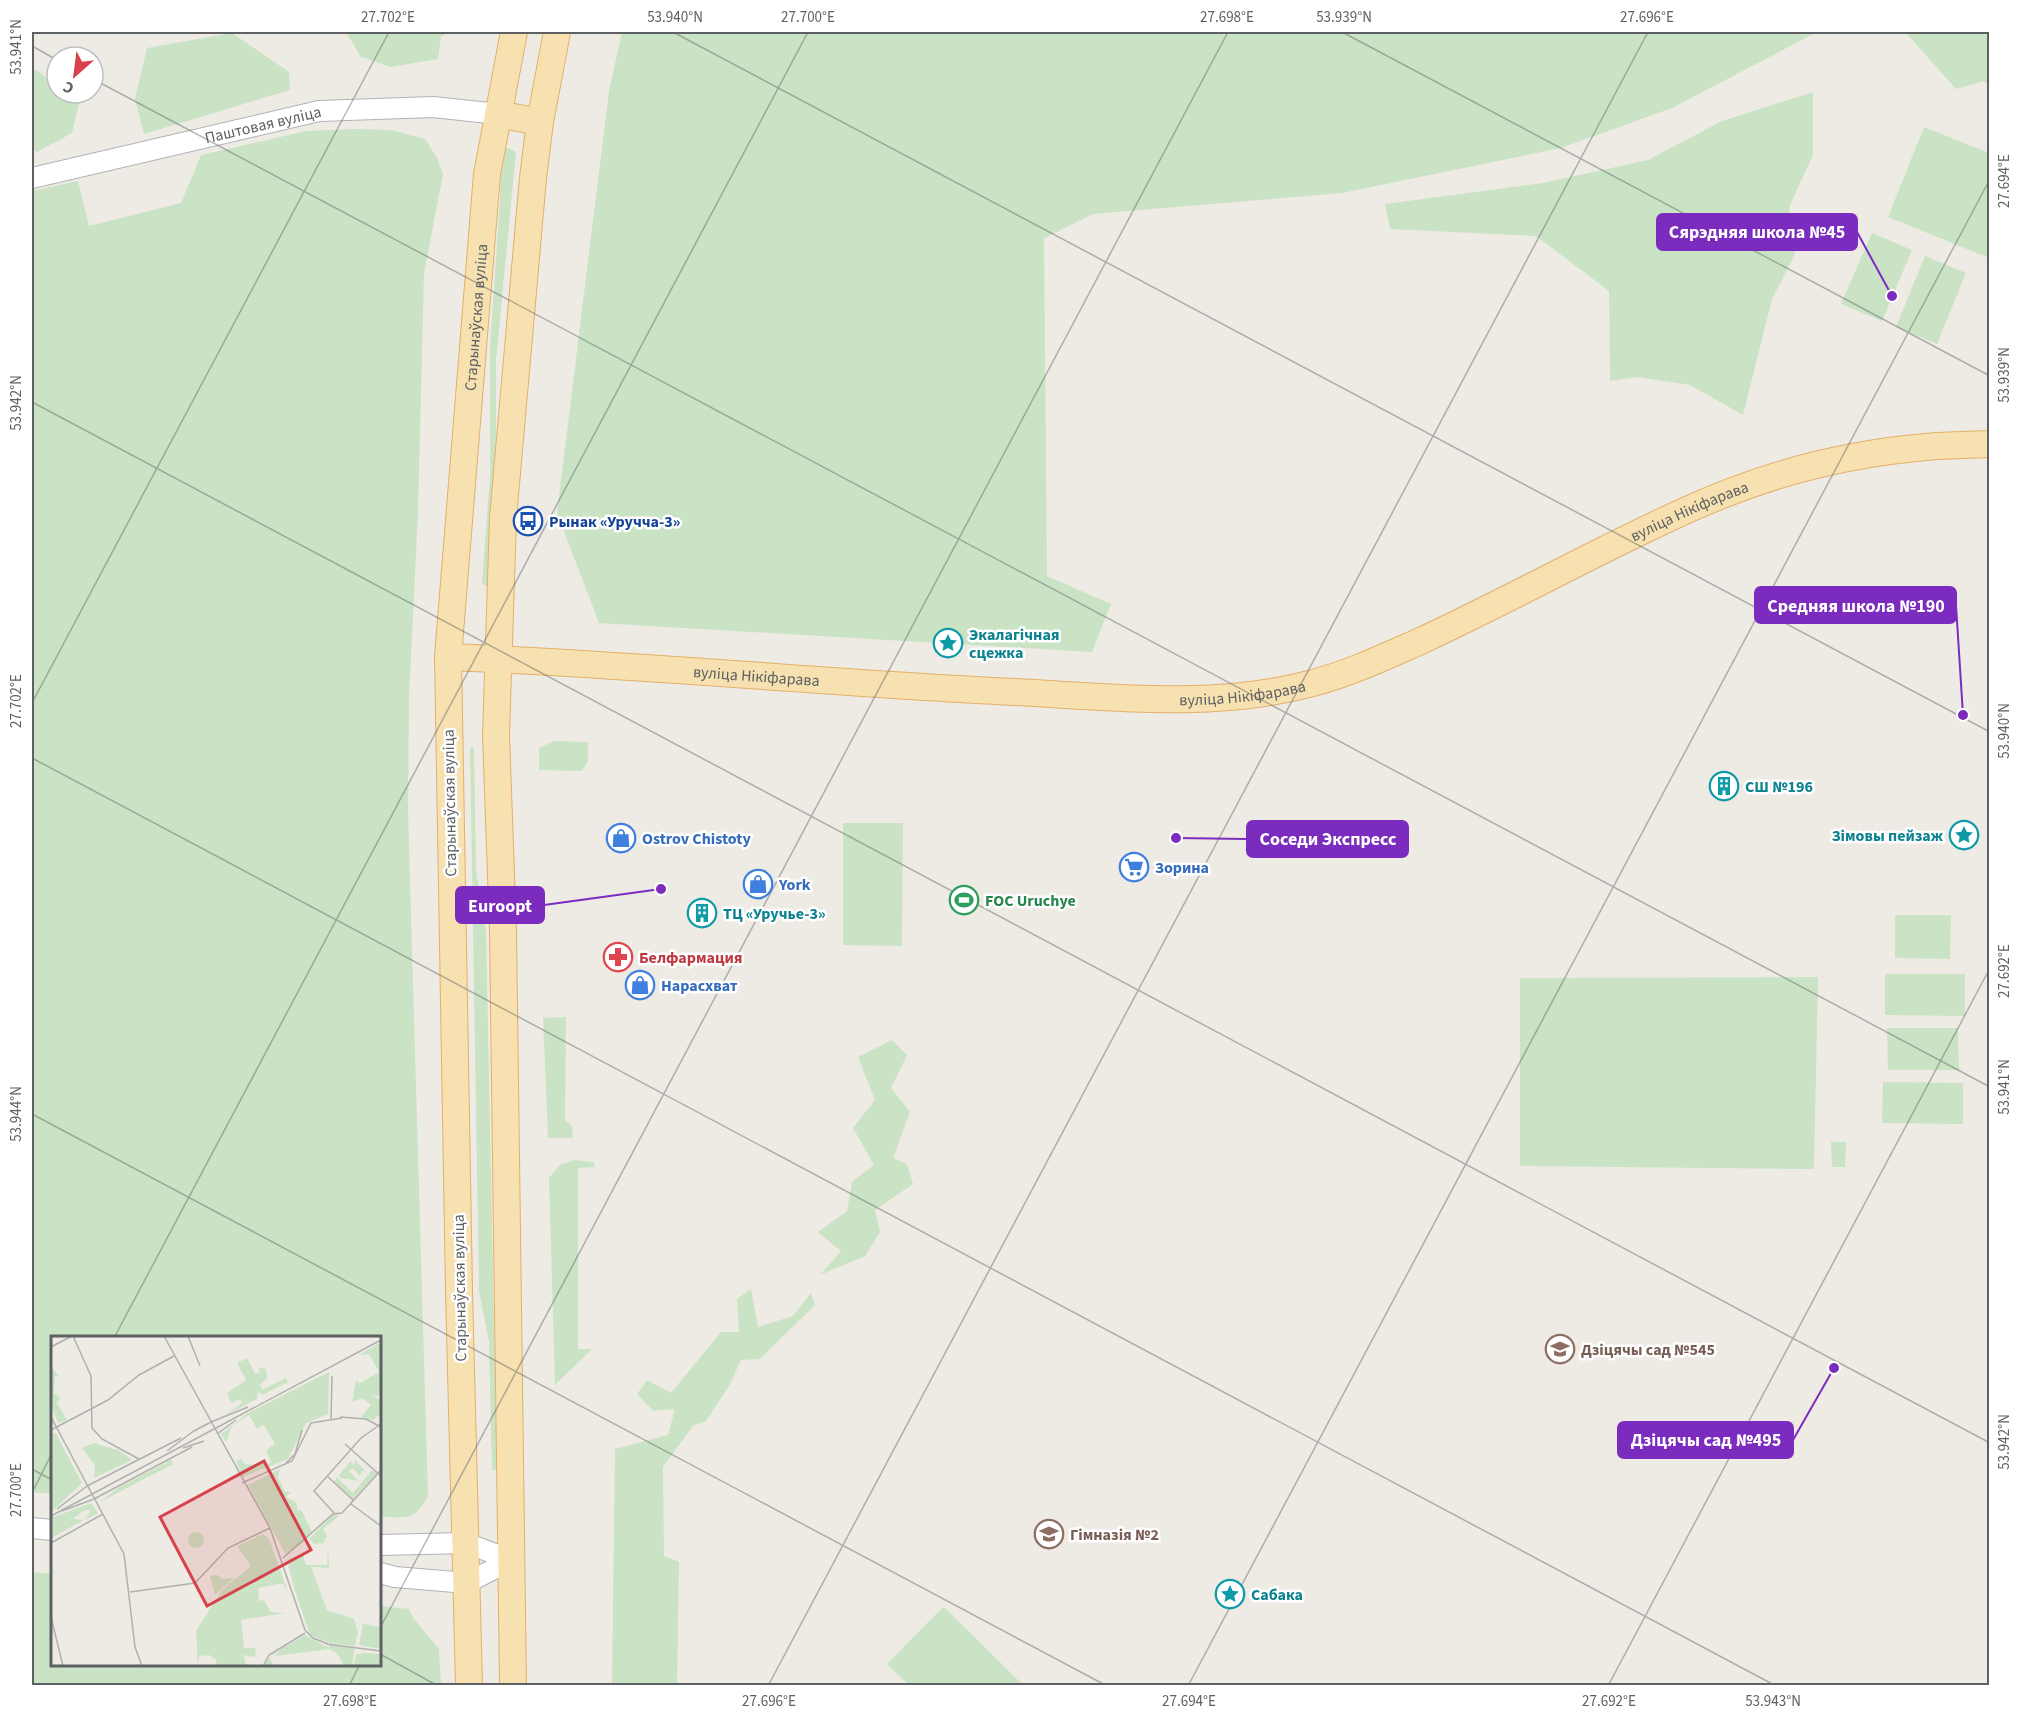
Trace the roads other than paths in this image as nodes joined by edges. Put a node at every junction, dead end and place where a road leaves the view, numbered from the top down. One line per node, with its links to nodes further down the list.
1 (514, 32): 3 (main road, Старынаўская вуліца)
2 (557, 32): 4 (main road)
3 (498, 114): 4 (main road); 5 (street, Паштовая вуліца); 7 (main road, Старынаўская вуліца)
4 (540, 122): 8 (main road)
5 (32, 178)
6 (1989, 444): 8 (main road, вуліца Нікіфарава)
7 (447, 657): 8 (main road, вуліца Нікіфарава); 11 (main road, Старынаўская вуліца)
8 (499, 659): 13 (main road)
9 (32, 1528): 10 (street)
10 (51, 1530)
11 (466, 1542): 12 (street); 13 (street); 15 (main road, Старынаўская вуліца)
12 (381, 1545)
13 (511, 1560): 15 (street); 17 (main road)
14 (381, 1573): 15 (street)
15 (467, 1583): 16 (main road, Старынаўская вуліца)
16 (469, 1686)
17 (513, 1686)

